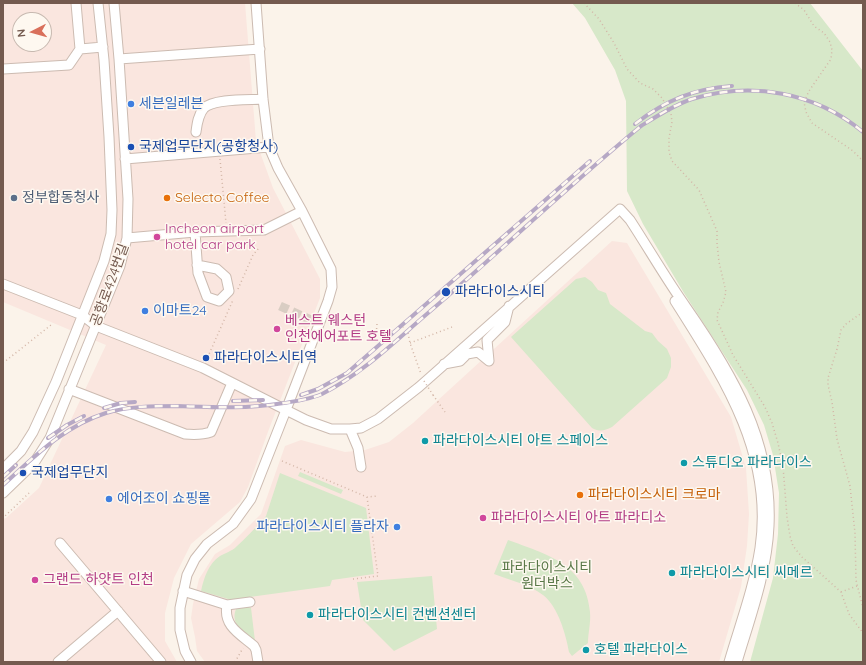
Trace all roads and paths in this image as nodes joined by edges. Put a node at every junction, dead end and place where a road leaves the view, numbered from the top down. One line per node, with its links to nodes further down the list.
1 (76, 3): 8 (street)
2 (98, 3): 7 (street, 공항로424번길)
3 (114, 3): 10 (street, 공항로424번길)
4 (256, 3): 9 (street)
5 (584, 3): 60 (path)
6 (795, 3): 17 (path)
7 (103, 47): 8 (street); 30 (street, 공항로424번길)
8 (80, 49): 11 (street)
9 (260, 49): 10 (street); 12 (street)
10 (119, 59): 16 (street, 공항로424번길)
11 (3, 69)
12 (264, 99): 13 (street); 14 (street)
13 (196, 132)
14 (269, 147): 15 (street); 19 (street)
15 (219, 150): 16 (street); 20 (path)
16 (125, 159): 22 (street, 공항로424번길)
17 (863, 161)
18 (620, 209): 28 (street); 72 (street); 73 (street)
19 (302, 211): 20 (street); 45 (street)
20 (227, 231): 21 (street)
21 (195, 232): 22 (street); 24 (street)
22 (127, 238): 33 (street, 공항로424번길)
23 (259, 248): 26 (path)
24 (197, 265)
25 (3, 284): 30 (street)
26 (237, 290)
27 (234, 297): 40 (path)
28 (509, 306): 39 (street); 39 (street)
29 (863, 312): 58 (path)
30 (82, 315): 33 (street); 50 (street, 공항로424번길)
31 (377, 324): 34 (path)
32 (51, 325): 38 (path)
33 (96, 326): 40 (street); 44 (street, 공항로424번길)
34 (406, 326)
35 (452, 327): 37 (path)
36 (408, 333): 37 (path)
37 (410, 343): 41 (path)
38 (3, 363)
39 (444, 364): 47 (street)
40 (203, 368): 43 (street)
41 (422, 375)
42 (424, 381): 46 (path, bridge)
43 (232, 383): 44 (street); 45 (street)
44 (70, 389): 51 (street, 공항로424번길)
45 (286, 410): 47 (street); 59 (street)
46 (445, 412)
47 (350, 429): 49 (street)
48 (282, 461): 54 (path)
49 (361, 468)
50 (3, 469)
51 (8, 488)
52 (29, 493): 55 (path)
53 (377, 496): 54 (path)
54 (368, 497): 57 (path)
55 (3, 515)
56 (60, 543): 64 (street)
57 (354, 579)
58 (857, 586): 60 (path); 63 (path)
59 (183, 591): 62 (street); 69 (street)
60 (841, 592): 65 (path)
61 (250, 602): 62 (street)
62 (227, 605): 71 (street)
63 (863, 608)
64 (118, 611): 67 (street); 68 (street)
65 (863, 632)
66 (245, 646): 70 (path)
67 (58, 662)
68 (162, 662)
69 (191, 662)
70 (235, 662)
71 (258, 662)
72 (729, 662)
73 (737, 662)

